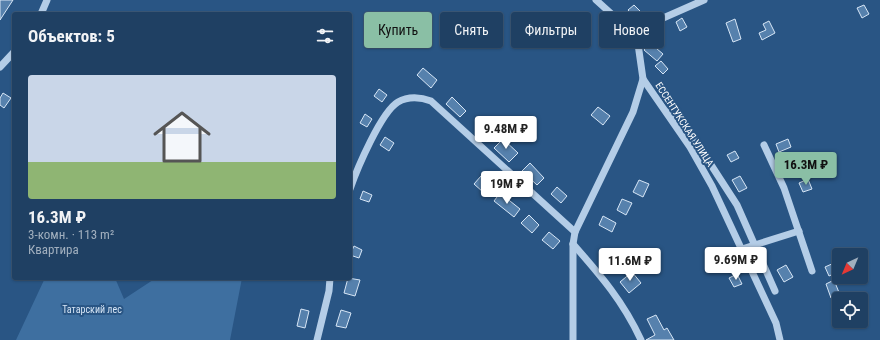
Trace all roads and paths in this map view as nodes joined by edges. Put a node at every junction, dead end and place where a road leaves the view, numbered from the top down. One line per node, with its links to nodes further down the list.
1 (46, 0): 4 (street)
2 (596, 0): 5 (street)
3 (704, 0): 6 (street)
4 (44, 12)
5 (609, 12)
6 (664, 18)
7 (639, 48): 10 (street, ЕССЕНТУКСКАЯ УЛИЦА)
8 (12, 54): 9 (street)
9 (0, 67)
10 (643, 79): 11 (street, ЕССЕНТУКСКАЯ УЛИЦА); 15 (street)
11 (654, 96): 17 (street); 18 (street, ЕССЕНТУКСКАЯ УЛИЦА)
12 (764, 145): 14 (street)
13 (352, 183): 15 (street)
14 (798, 231): 17 (street); 19 (street)
15 (575, 232): 16 (street)
16 (573, 244): 23 (street); 24 (street)
17 (756, 245): 18 (street); 21 (street)
18 (742, 249): 25 (street, ЕССЕНТУКСКАЯ УЛИЦА)
19 (812, 271)
20 (330, 280): 22 (street)
21 (775, 291)
22 (317, 340)
23 (573, 340)
24 (642, 340)
25 (780, 340)

